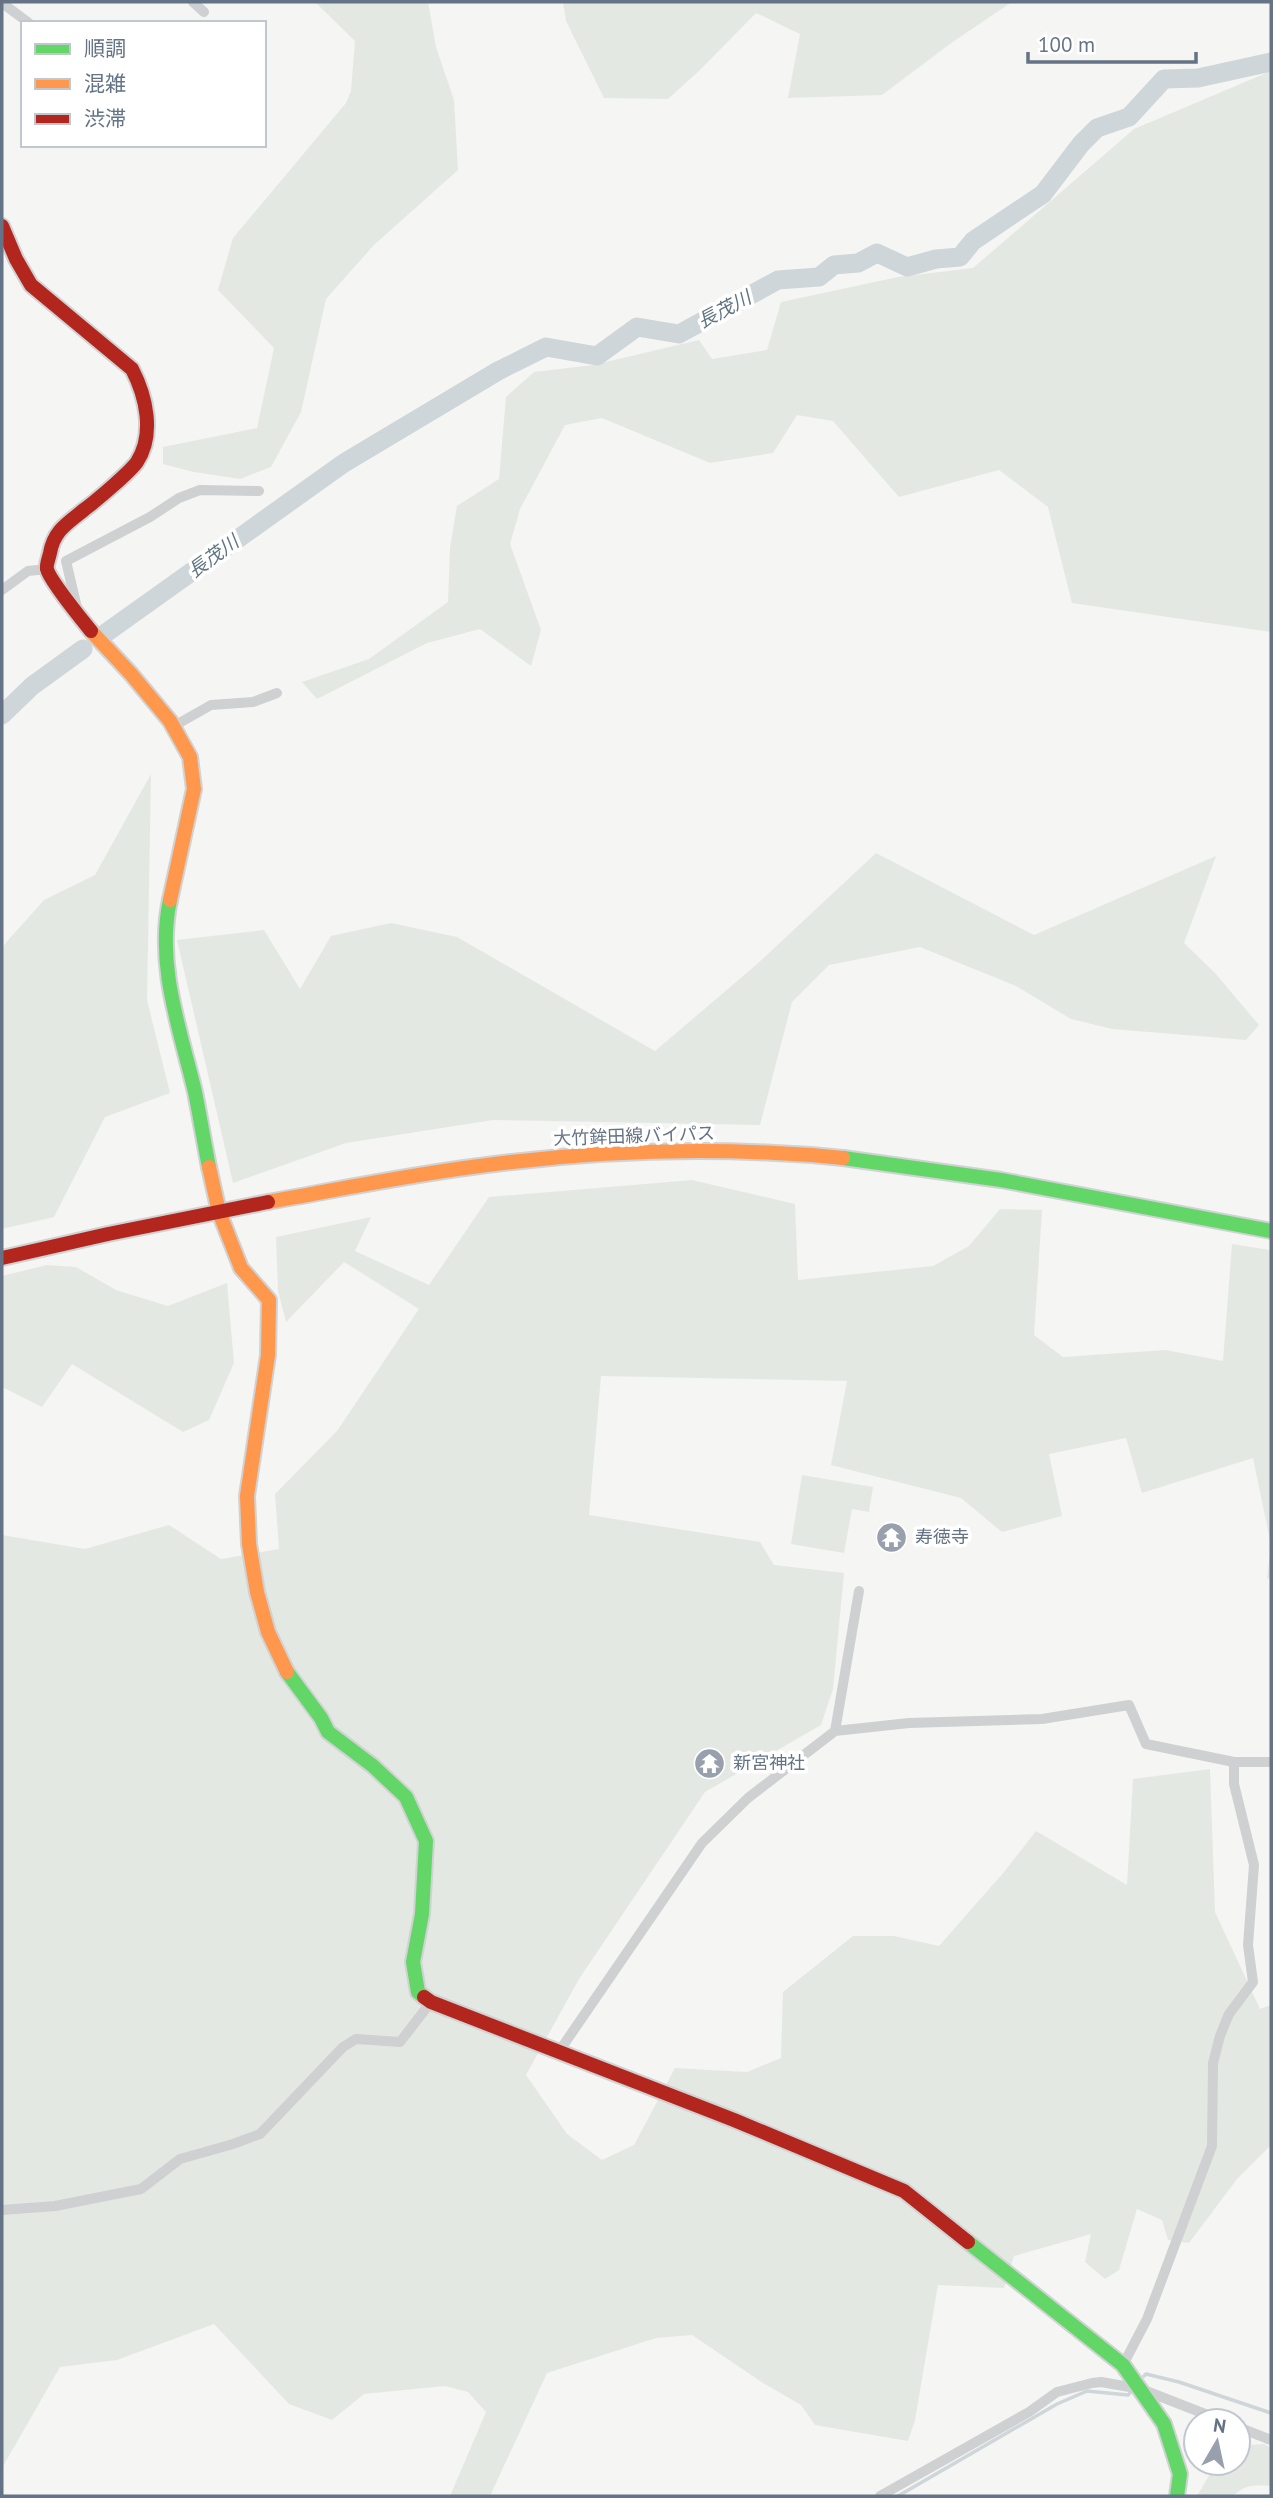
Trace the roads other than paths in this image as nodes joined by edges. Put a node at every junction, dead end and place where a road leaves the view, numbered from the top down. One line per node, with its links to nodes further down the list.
1 (193, 2): 3 (street)
2 (2, 3): 4 (street)
3 (204, 12)
4 (26, 21)
5 (2, 226): 7 (street)
6 (259, 491): 9 (street)
7 (47, 569): 8 (street); 9 (street)
8 (2, 590)
9 (78, 612): 11 (street)
10 (277, 693): 11 (street)
11 (174, 726): 12 (street)
12 (219, 1212): 13 (street, 大竹鉾田線バイパス); 14 (street, 大竹鉾田線バイパス); 19 (street)
13 (1271, 1231)
14 (2, 1258)
15 (859, 1591): 16 (street)
16 (835, 1731): 17 (street); 20 (street)
17 (1234, 1762): 18 (street); 22 (street)
18 (1271, 1762)
19 (431, 2002): 20 (street); 21 (street)
20 (558, 2053): 22 (street)
21 (2, 2210)
22 (1123, 2365): 23 (street)
23 (1141, 2389): 24 (street); 27 (street); 28 (street)
24 (1187, 2407)
25 (1252, 2433): 26 (street)
26 (1271, 2440)
27 (880, 2496)
28 (1177, 2496)

